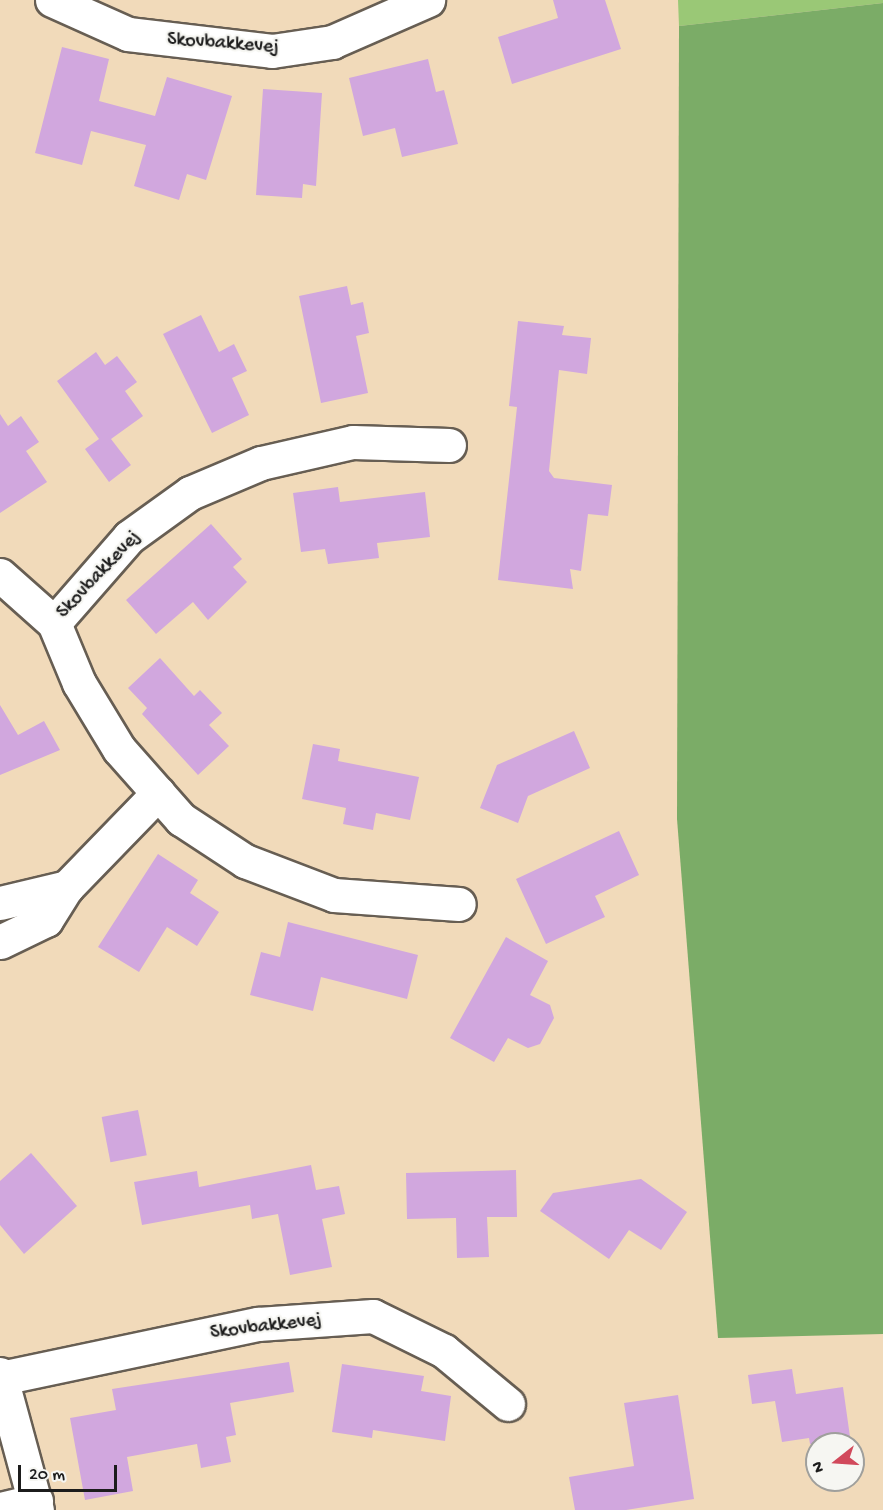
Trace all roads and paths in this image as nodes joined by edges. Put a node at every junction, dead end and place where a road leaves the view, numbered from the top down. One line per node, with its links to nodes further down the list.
1 (52, 0): 2 (street, Skovbakkevej)
2 (428, 0)
3 (449, 445): 5 (street, Skovbakkevej)
4 (0, 575): 5 (street, Skovbakkevej)
5 (54, 623): 6 (street, Skovbakkevej)
6 (158, 792): 7 (street); 9 (street, Skovbakkevej)
7 (67, 887): 8 (street); 10 (street)
8 (0, 903)
9 (459, 904)
10 (0, 942)
11 (0, 1376): 12 (street, Skovbakkevej); 13 (street, Skovbakkevej)
12 (508, 1404)
13 (37, 1506): 14 (street, Skovbakkevej)
14 (0, 1509)

